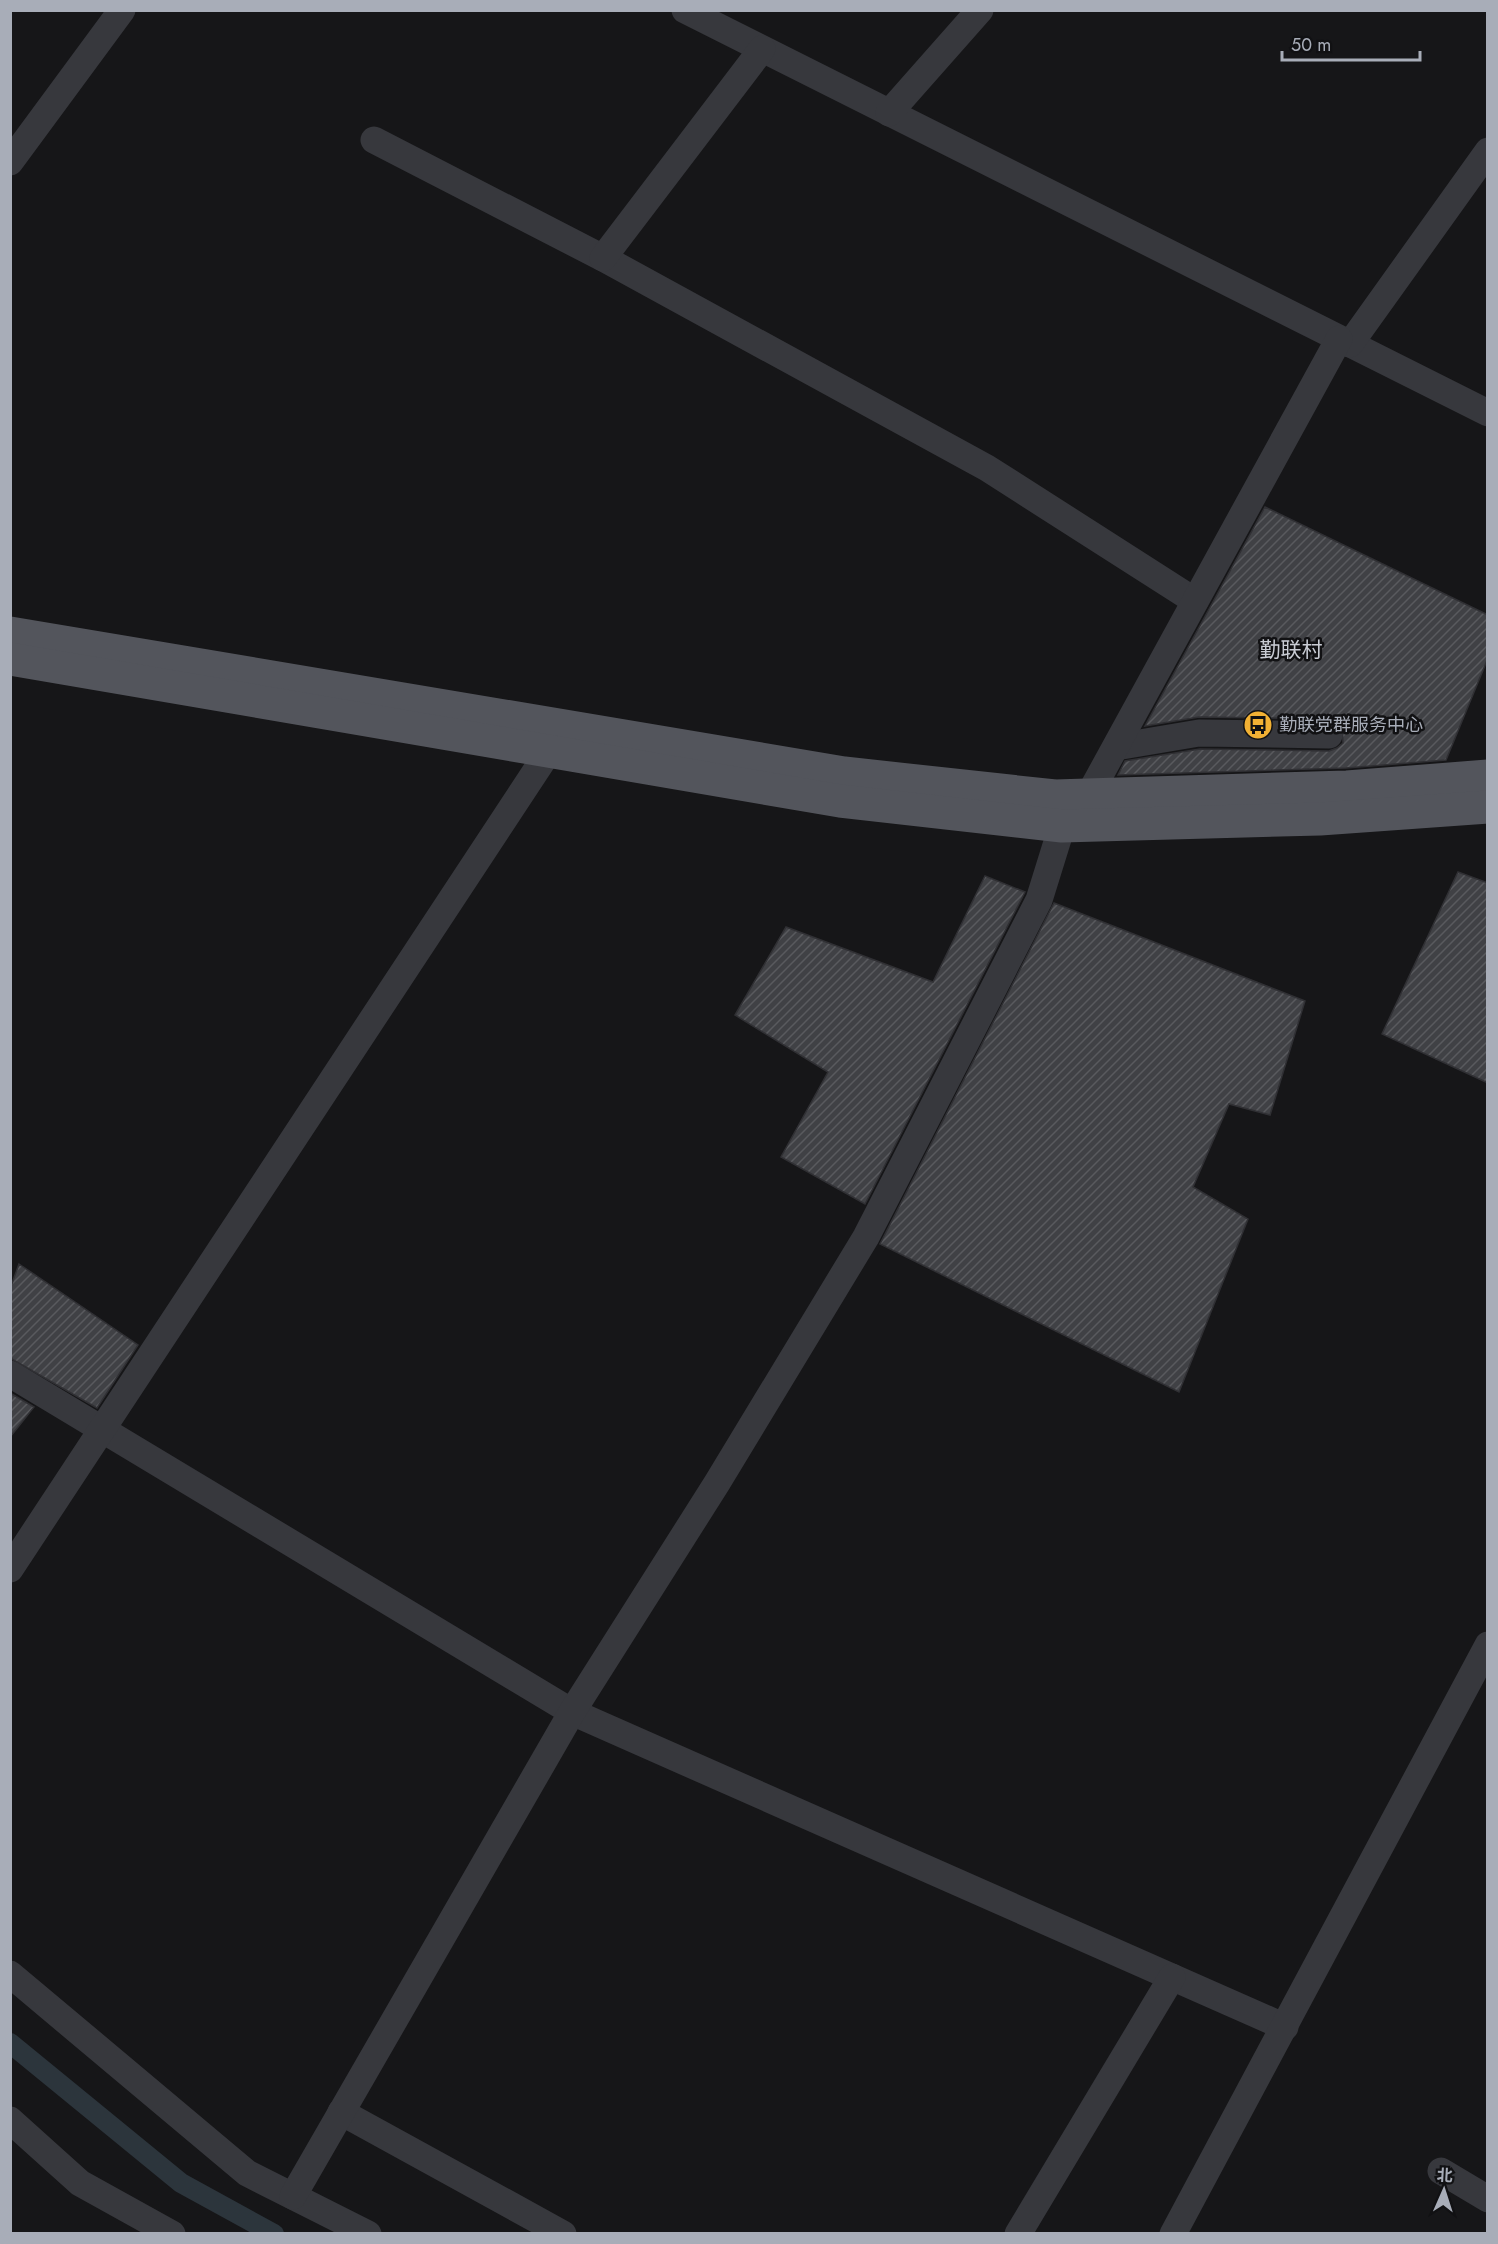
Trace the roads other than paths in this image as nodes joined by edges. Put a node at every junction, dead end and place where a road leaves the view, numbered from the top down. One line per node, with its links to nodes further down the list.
1 (122, 10): 8 (street)
2 (685, 10): 4 (street)
3 (980, 10): 5 (street)
4 (762, 49): 5 (street); 9 (street)
5 (889, 113): 10 (street)
6 (374, 140): 9 (street)
7 (1488, 151): 10 (street)
8 (10, 162)
9 (603, 258): 12 (street)
10 (1345, 341): 11 (street); 12 (street)
11 (1488, 413)
12 (1195, 601): 16 (street)
13 (10, 633): 19 (main road)
14 (10, 659): 17 (main road)
15 (1329, 735): 16 (street)
16 (1116, 747): 19 (street)
17 (549, 751): 21 (main road); 23 (street)
18 (1488, 776): 19 (main road)
19 (1089, 795): 21 (street)
20 (1488, 807): 21 (main road)
21 (1062, 826): 26 (street)
22 (10, 1374): 23 (street)
23 (102, 1430): 24 (street); 26 (street)
24 (10, 1569)
25 (1488, 1645): 29 (street)
26 (572, 1712): 28 (street); 30 (street)
27 (10, 1974): 33 (street)
28 (1172, 1977): 29 (street); 38 (street)
29 (1285, 2027): 39 (street)
30 (341, 2112): 33 (street); 37 (street)
31 (10, 2120): 35 (street)
32 (1441, 2171): 34 (street)
33 (293, 2196): 36 (street)
34 (1488, 2199)
35 (172, 2234)
36 (368, 2234)
37 (563, 2234)
38 (1018, 2234)
39 (1173, 2234)

